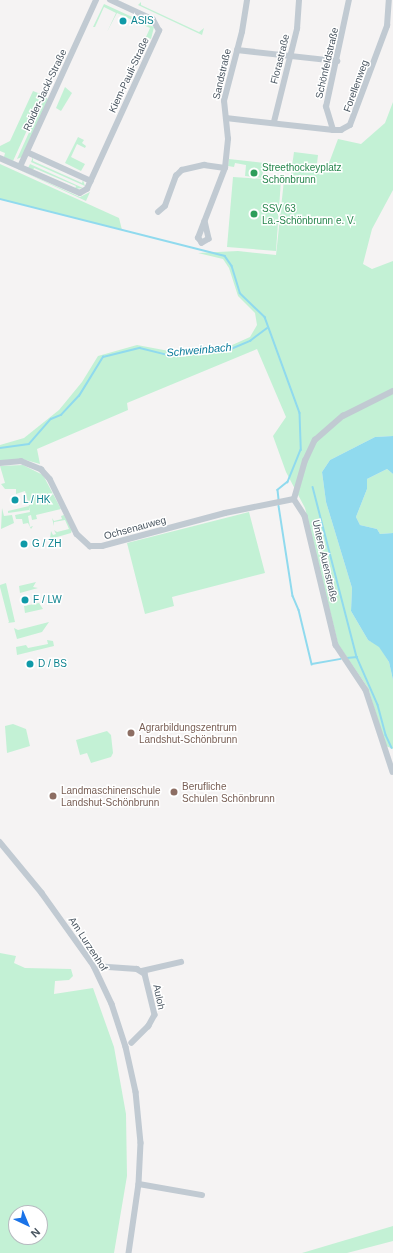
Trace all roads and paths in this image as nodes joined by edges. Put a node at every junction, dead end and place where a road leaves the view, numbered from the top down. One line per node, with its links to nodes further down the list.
1 (96, 0): 13 (street, Roider-Jackl-Straße)
2 (110, 0): 17 (street, Kiem-Pauli-Straße)
3 (247, 0): 7 (street, Sandstraße)
4 (299, 0): 8 (street, Florastraße)
5 (349, 0): 9 (street, Schönfeldstraße)
6 (389, 0): 12 (street, Forellenweg)
7 (237, 50): 8 (street); 10 (street, Sandstraße)
8 (291, 56): 9 (street); 11 (street, Florastraße)
9 (337, 61): 12 (street, Schönfeldstraße)
10 (226, 118): 11 (street, Forellenweg); 16 (street, Sandstraße)
11 (274, 122): 12 (street, Forellenweg)
12 (333, 130)
13 (26, 152): 15 (street, Roider-Jackl-Straße); 17 (street)
14 (0, 158): 15 (street)
15 (20, 167): 17 (street, Kiem-Pauli-Straße)
16 (225, 168): 18 (street); 19 (street, Sandstraße)
17 (91, 181)
18 (158, 212)
19 (205, 221)
20 (393, 391): 22 (street)
21 (0, 463): 22 (street, Ochsenauweg)
22 (294, 499): 23 (street, Untere Auenstraße)
23 (393, 772)
24 (0, 842): 26 (street, Am Lurzenhof)
25 (181, 962): 27 (street)
26 (94, 966): 27 (street); 29 (street, Am Lurzenhof)
27 (142, 971): 28 (street, Auloh)
28 (132, 1043)
29 (140, 1184): 30 (street); 31 (street, Am Lurzenhof)
30 (202, 1195)
31 (129, 1253)

